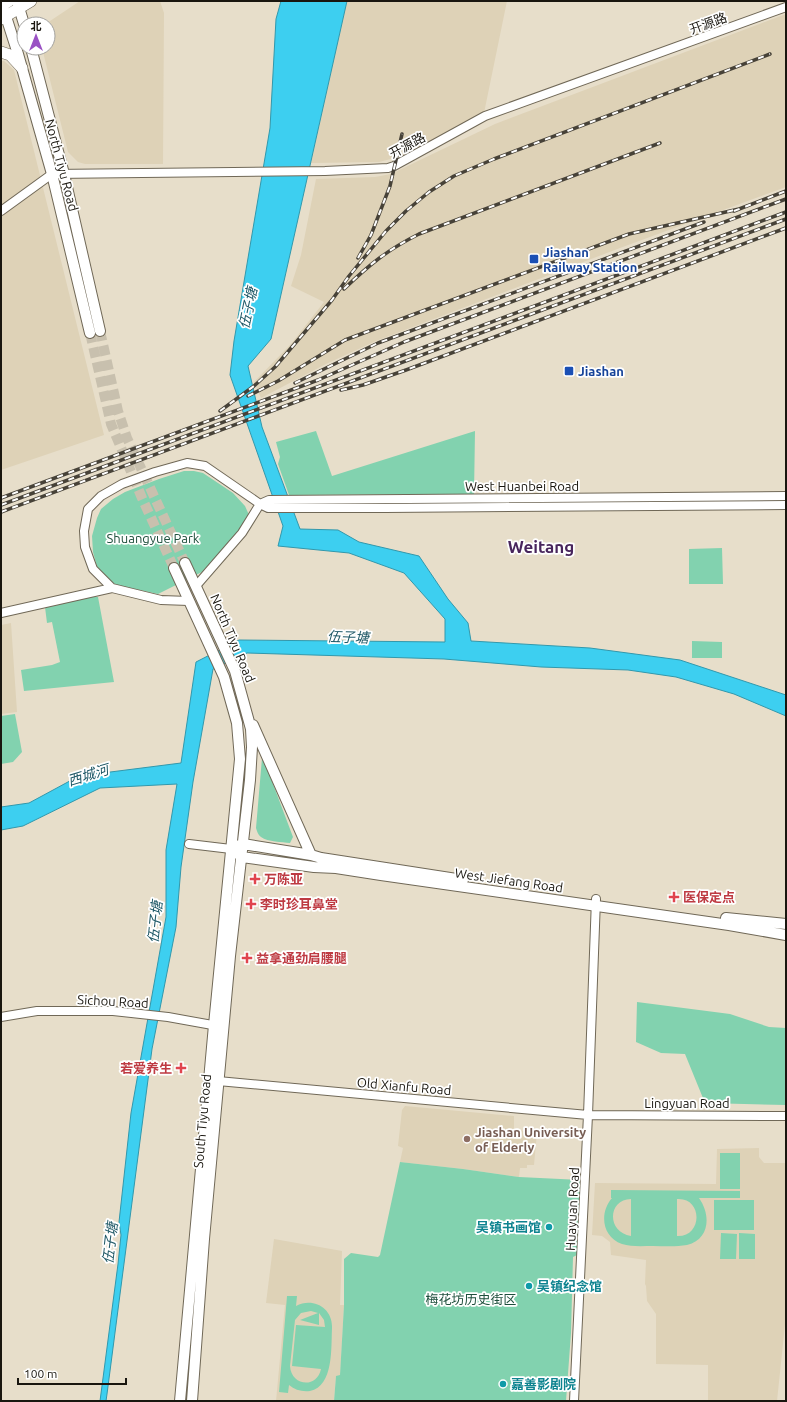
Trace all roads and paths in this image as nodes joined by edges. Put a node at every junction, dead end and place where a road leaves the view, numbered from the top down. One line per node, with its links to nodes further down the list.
1 (31, 1): 3 (highway)
2 (3, 3): 6 (main road, North Tiyu Road)
3 (19, 4): 5 (main road); 6 (highway)
4 (786, 7): 11 (street, 开源路)
5 (22, 16)
6 (4, 18): 9 (main road, North Tiyu Road)
7 (1, 52): 9 (highway)
8 (32, 56): 11 (main road, North Tiyu Road)
9 (22, 68): 10 (main road, North Tiyu Road)
10 (52, 174): 11 (street, 开源路); 11 (main road, North Tiyu Road); 12 (street)
11 (64, 174)
12 (1, 211)
13 (786, 496): 15 (street, West Huanbei Road)
14 (265, 504): 15 (street, West Huanbei Road); 19 (street); 20 (street)
15 (298, 504): 16 (street, West Huanbei Road)
16 (786, 505)
17 (185, 563): 19 (main road, North Tiyu Road)
18 (174, 568): 21 (main road, North Tiyu Road)
19 (196, 586): 23 (main road, North Tiyu Road)
20 (112, 588): 21 (street); 22 (street)
21 (189, 601): 26 (main road, North Tiyu Road)
22 (1, 613)
23 (247, 710): 25 (main road, North Tiyu Road); 27 (main road)
24 (189, 844): 26 (street, West Jiefang Road)
25 (243, 844): 26 (main road, West Jiefang Road); 27 (main road, West Jiefang Road); 28 (main road, South Tiyu Road)
26 (231, 849): 28 (main road, West Jiefang Road); 33 (main road, South Tiyu Road)
27 (311, 855): 29 (main road, West Jiefang Road)
28 (242, 857): 29 (main road, West Jiefang Road); 33 (main road, South Tiyu Road)
29 (596, 902): 30 (main road, West Jiefang Road); 31 (main road, West Jiefang Road); 35 (street, Huayuan Road)
30 (786, 924)
31 (786, 935)
32 (1, 1017): 33 (street, Sichou Road)
33 (218, 1026): 34 (main road, South Tiyu Road); 37 (main road, South Tiyu Road)
34 (218, 1081): 35 (street, Old Xianfu Road); 38 (main road, South Tiyu Road)
35 (588, 1115): 36 (street, Lingyuan Road); 39 (street, Huayuan Road)
36 (786, 1116)
37 (180, 1401)
38 (192, 1401)
39 (574, 1401)

